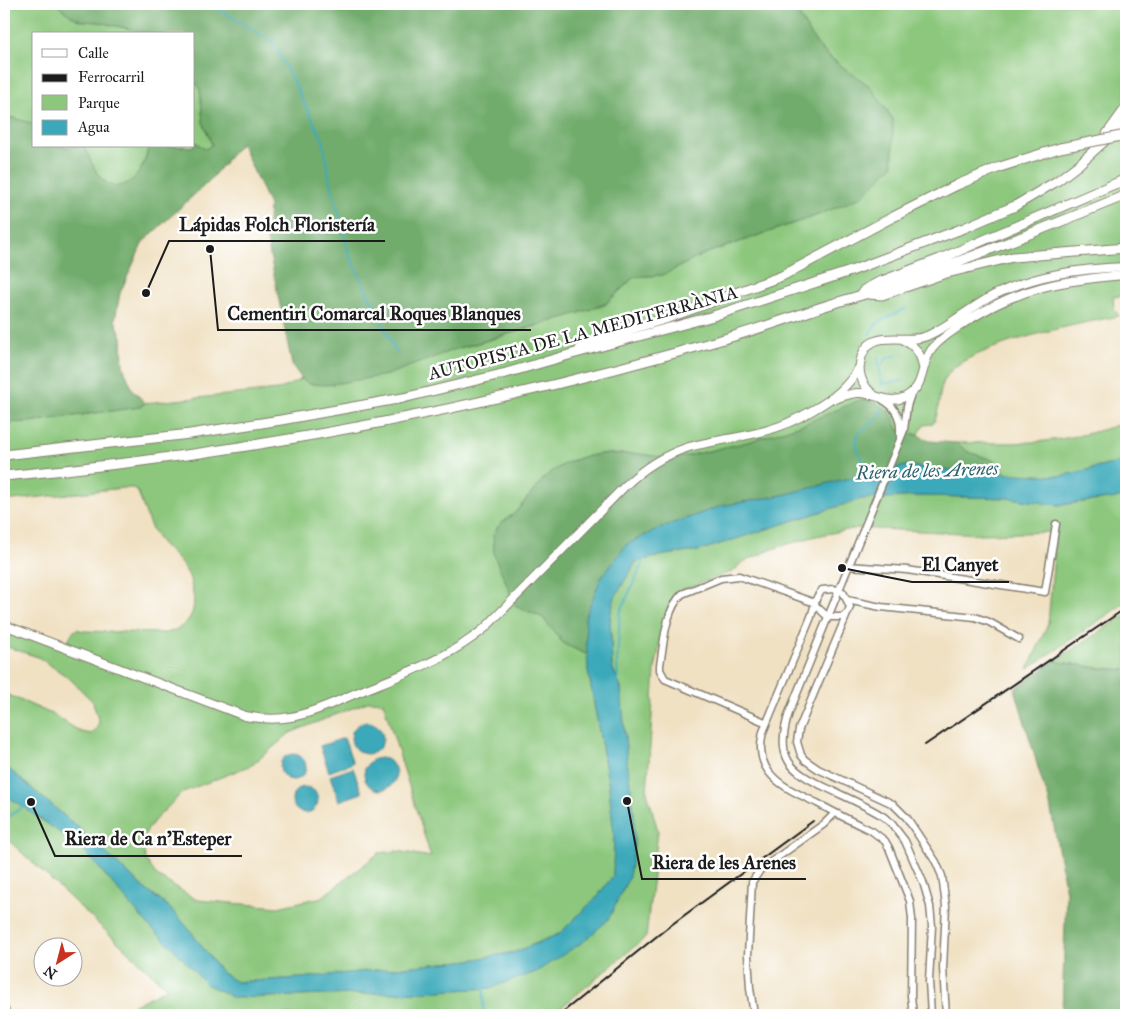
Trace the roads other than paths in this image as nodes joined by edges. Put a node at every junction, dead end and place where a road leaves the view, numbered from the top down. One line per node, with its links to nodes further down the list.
1 (1126, 108): 4 (highway)
2 (1126, 119): 4 (highway, AUTOPISTA DE LA MEDITERRÀNIA)
3 (1126, 135): 13 (highway, bridge)
4 (1103, 141): 13 (highway, AUTOPISTA DE LA MEDITERRÀNIA)
5 (1126, 178): 11 (highway)
6 (1126, 195): 10 (highway)
7 (1126, 248): 10 (highway)
8 (1126, 266): 12 (main road)
9 (1126, 275): 15 (main road)
10 (864, 294): 11 (highway)
11 (850, 298): 21 (highway)
12 (901, 339): 14 (main road); 15 (main road)
13 (572, 354): 20 (highway, AUTOPISTA DE LA MEDITERRÀNIA)
14 (860, 366): 17 (main road); 18 (main road)
15 (923, 374): 16 (main road)
16 (911, 394): 17 (main road); 19 (street)
17 (879, 398): 18 (main road); 19 (street)
18 (831, 400): 34 (main road)
19 (899, 441): 23 (street)
20 (4, 455)
21 (4, 476)
22 (1056, 524): 23 (street)
23 (848, 566): 24 (street)
24 (839, 590): 25 (street); 26 (street); 32 (street)
25 (848, 600): 27 (street); 28 (street)
26 (815, 604): 29 (street); 31 (street); 37 (street)
27 (862, 604): 28 (street); 36 (street)
28 (850, 607): 30 (street)
29 (821, 612): 31 (street); 32 (street)
30 (846, 614): 33 (street); 35 (street)
31 (811, 617): 37 (street)
32 (828, 617): 33 (street); 43 (street)
33 (836, 618): 35 (street)
34 (4, 625)
35 (837, 636): 44 (street)
36 (1018, 638)
37 (768, 722): 38 (street)
38 (835, 813): 41 (street); 42 (street)
39 (4, 1008): 40 (street)
40 (7, 1015)
41 (754, 1015)
42 (913, 1015)
43 (931, 1015)
44 (946, 1015)

